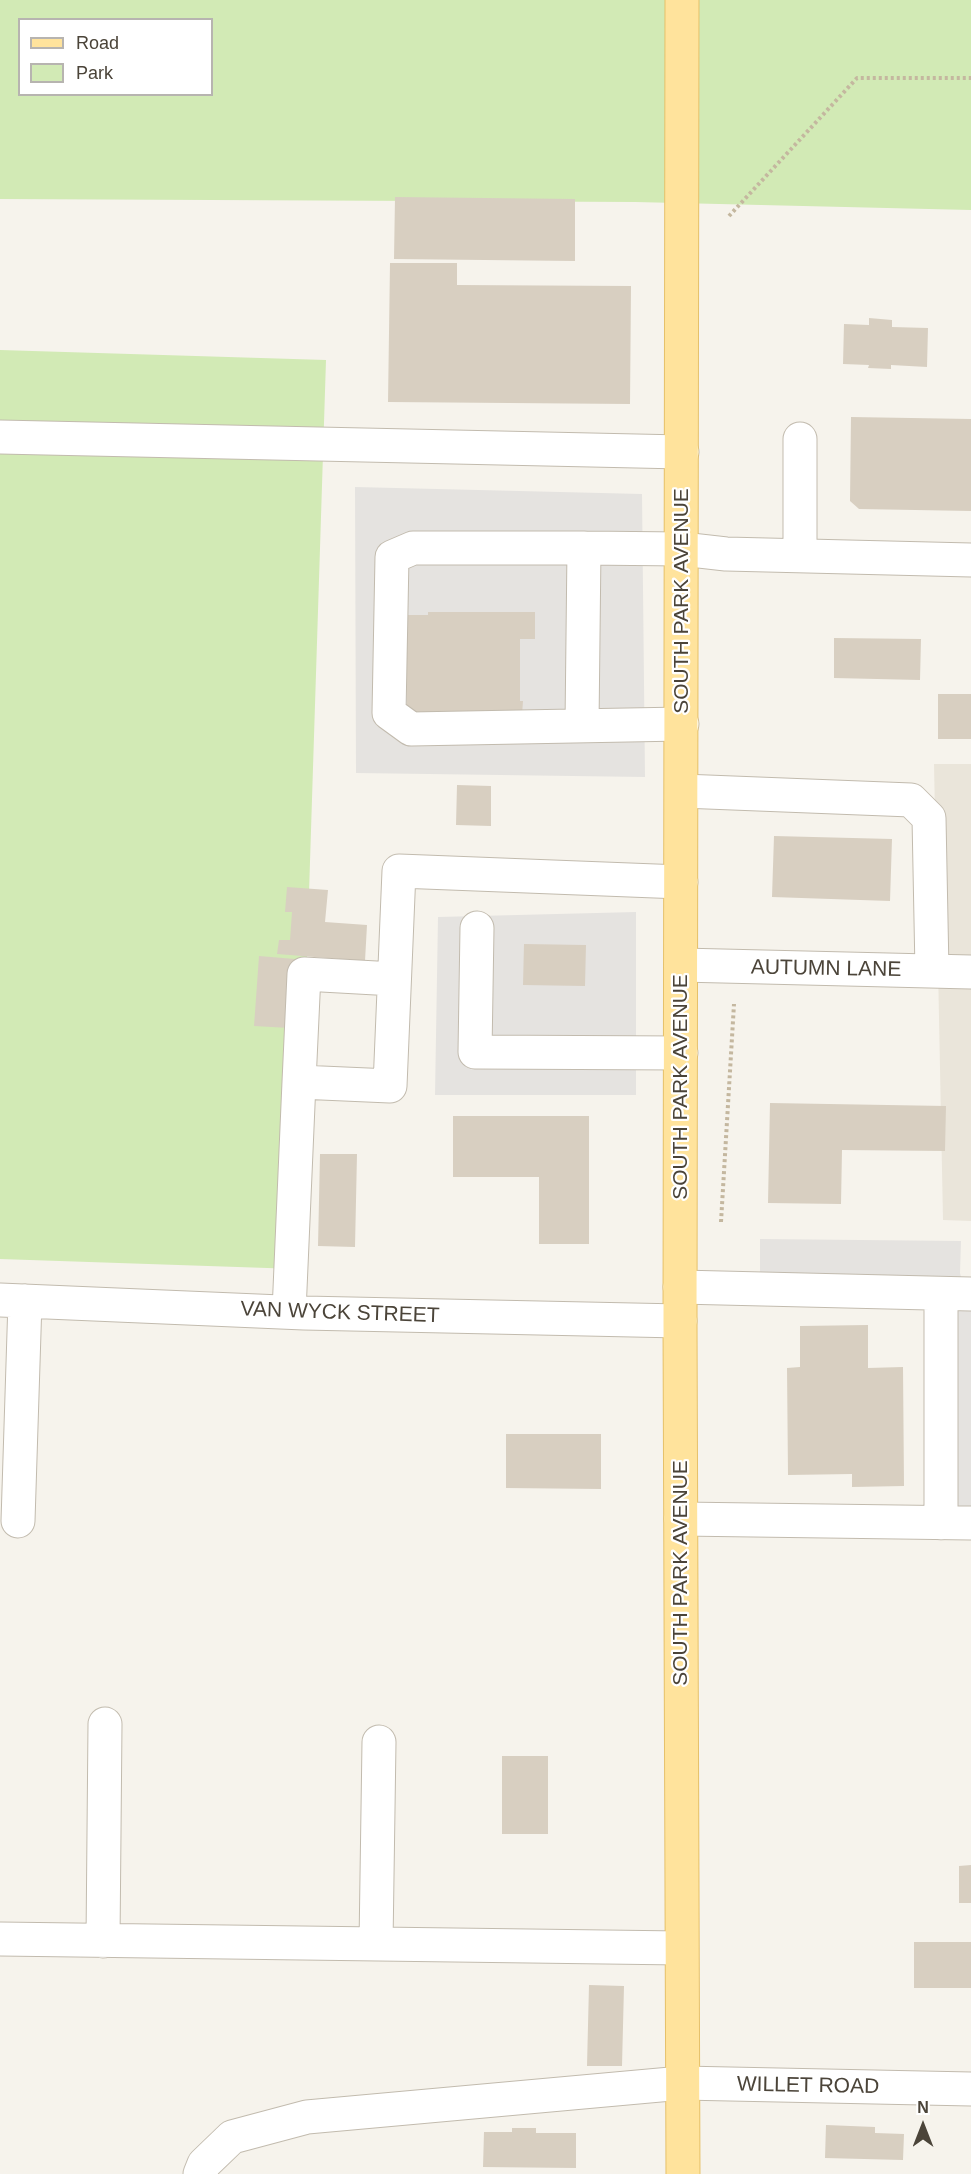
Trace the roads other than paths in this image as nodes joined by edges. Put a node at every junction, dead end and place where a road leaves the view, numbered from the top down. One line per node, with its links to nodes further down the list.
1 (682, 0): 4 (main road, SOUTH PARK AVENUE)
2 (0, 437): 4 (street)
3 (800, 439): 7 (street)
4 (682, 452): 6 (main road, SOUTH PARK AVENUE)
5 (584, 548): 6 (street); 10 (street); 10 (street)
6 (682, 549): 7 (street); 9 (main road, SOUTH PARK AVENUE)
7 (800, 555): 8 (street)
8 (971, 560)
9 (682, 724): 10 (street); 11 (main road, SOUTH PARK AVENUE)
10 (582, 726)
11 (682, 791): 12 (main road, SOUTH PARK AVENUE); 15 (street)
12 (681, 882): 14 (main road, SOUTH PARK AVENUE); 17 (street)
13 (477, 928): 18 (street)
14 (681, 965): 15 (street, AUTUMN LANE); 18 (main road, SOUTH PARK AVENUE)
15 (932, 971): 16 (street, AUTUMN LANE)
16 (971, 972)
17 (394, 979): 19 (street); 19 (street)
18 (681, 1053): 20 (main road, SOUTH PARK AVENUE)
19 (298, 1082): 23 (street)
20 (681, 1287): 21 (street); 24 (main road, SOUTH PARK AVENUE)
21 (956, 1294): 27 (street)
22 (13, 1300): 23 (street, VAN WYCK STREET); 26 (street)
23 (289, 1312): 24 (street, VAN WYCK STREET)
24 (681, 1321): 25 (main road, SOUTH PARK AVENUE)
25 (681, 1519): 27 (street); 33 (main road, SOUTH PARK AVENUE)
26 (18, 1521)
27 (956, 1523)
28 (105, 1724): 31 (street)
29 (379, 1742): 32 (street)
30 (0, 1939): 31 (street)
31 (103, 1941): 32 (street)
32 (376, 1944): 33 (street)
33 (681, 1948): 34 (main road, SOUTH PARK AVENUE)
34 (682, 2083): 35 (street, WILLET ROAD); 36 (street, WILLET ROAD); 37 (main road, SOUTH PARK AVENUE)
35 (971, 2089)
36 (200, 2174)
37 (683, 2174)

